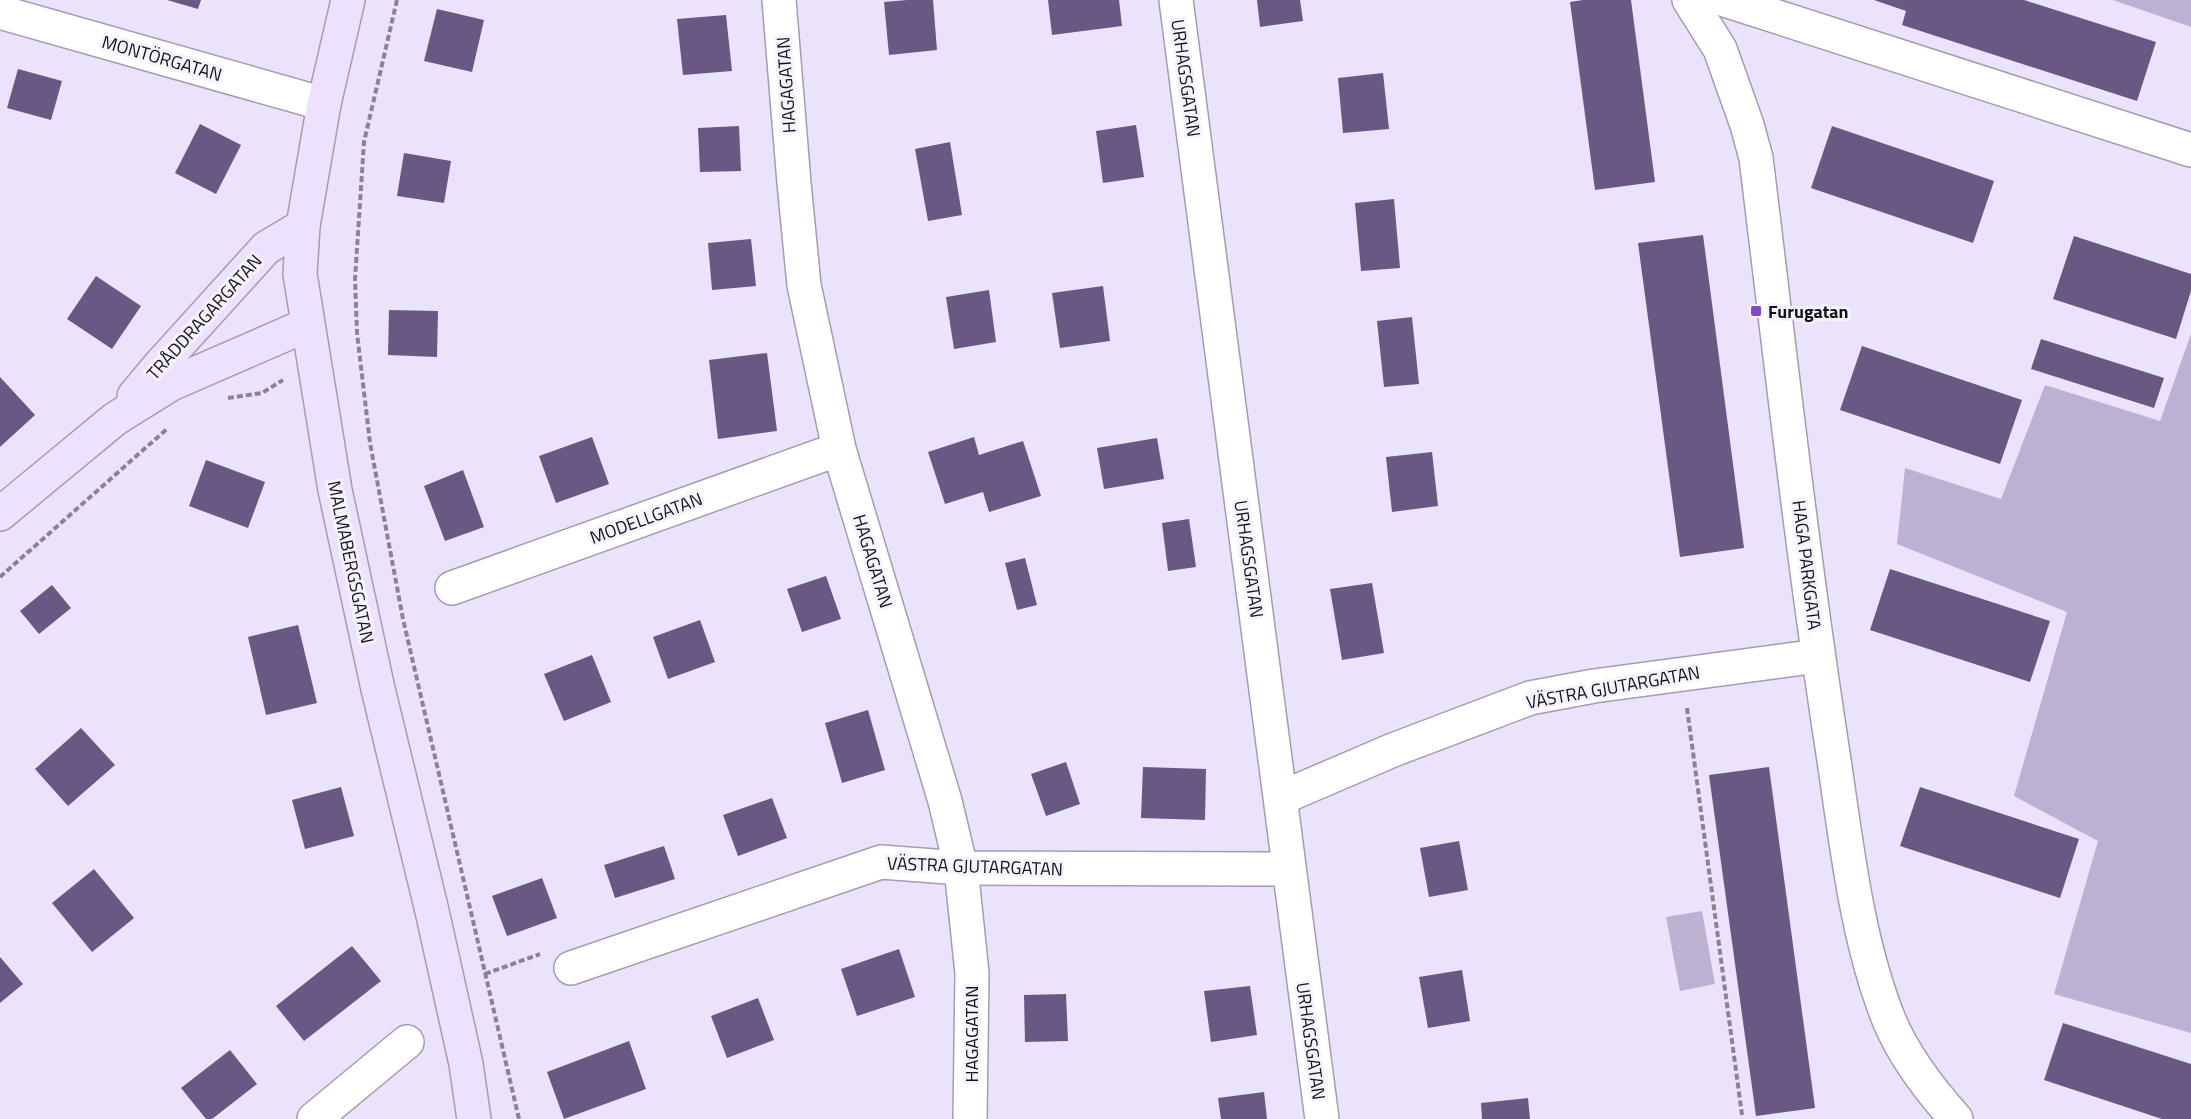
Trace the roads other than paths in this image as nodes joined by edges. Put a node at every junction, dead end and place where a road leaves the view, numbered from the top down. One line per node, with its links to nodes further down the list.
1 (348, 0): 7 (main road, MALMABERGSGATAN)
2 (779, 0): 12 (street, HAGAGATAN)
3 (1176, 0): 16 (street, URHAGSGATAN)
4 (1689, 0): 15 (street, HAGA PARKGATA)
5 (1725, 0): 8 (street)
6 (0, 12): 7 (street, MONTÖRGATAN)
7 (324, 104): 9 (main road, MALMABERGSGATAN)
8 (2191, 150)
9 (303, 226): 10 (main road, MALMABERGSGATAN); 11 (main road, TRÅDDRAGARGATAN)
10 (307, 325): 11 (main road, TRÅDDRAGARGATAN); 22 (main road, MALMABERGSGATAN)
11 (115, 419): 13 (main road, TRÅDDRAGARGATAN)
12 (839, 449): 14 (street, MODELLGATAN); 17 (street, HAGAGATAN)
13 (0, 514)
14 (452, 588)
15 (1818, 656): 16 (street, VÄSTRA GJUTARGATAN); 25 (street, HAGA PARKGATA)
16 (1281, 798): 18 (street, URHAGSGATAN)
17 (961, 868): 18 (street, VÄSTRA GJUTARGATAN); 19 (street, VÄSTRA GJUTARGATAN); 23 (street, HAGAGATAN)
18 (1288, 869): 24 (street, URHAGSGATAN)
19 (571, 968)
20 (407, 1042): 21 (street)
21 (314, 1119)
22 (474, 1119)
23 (970, 1119)
24 (1322, 1119)
25 (1956, 1119)

